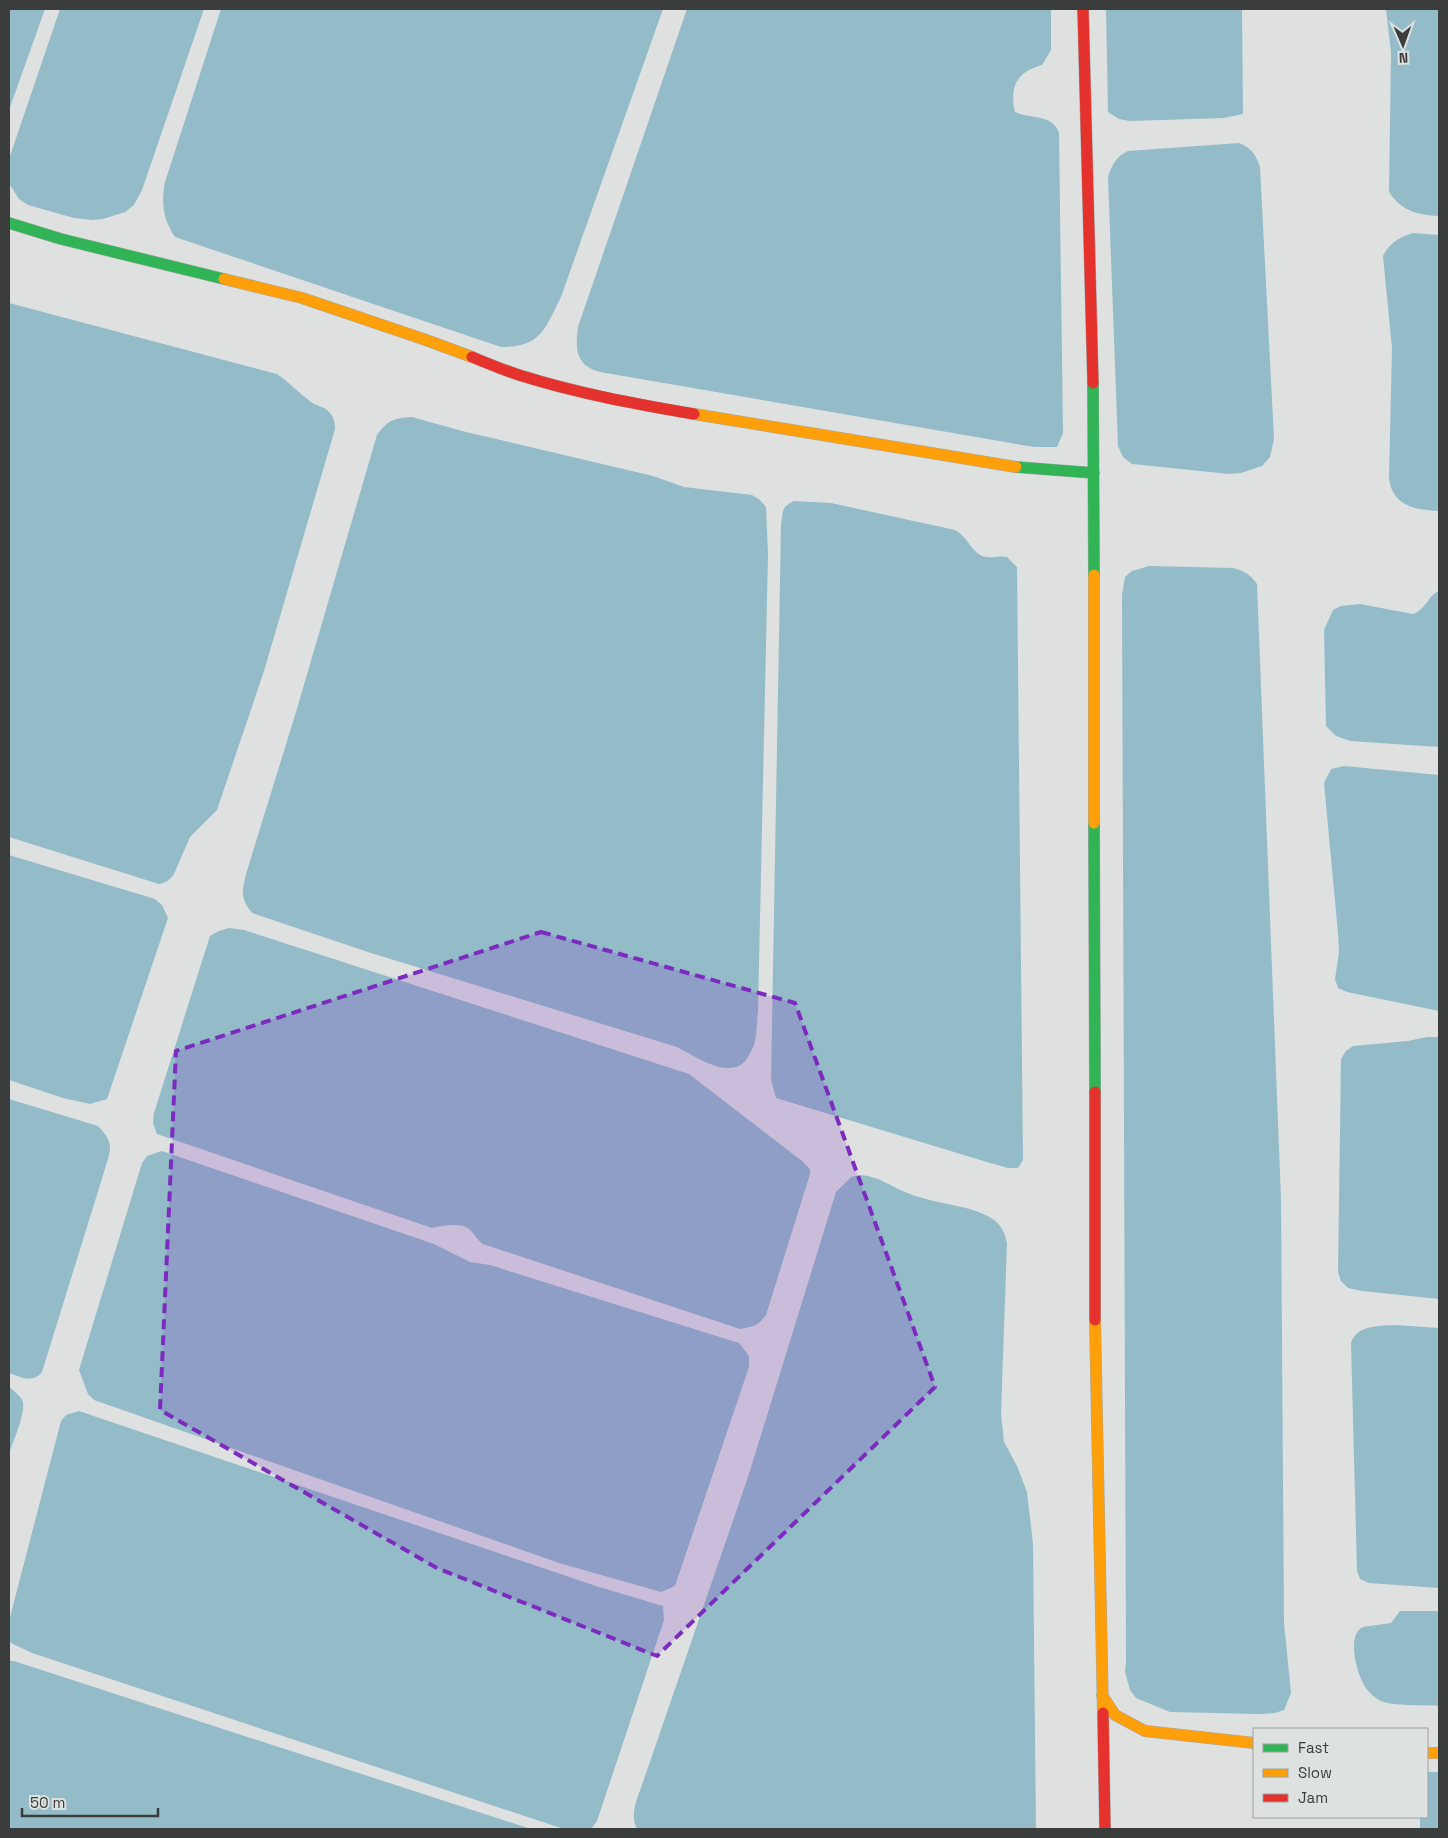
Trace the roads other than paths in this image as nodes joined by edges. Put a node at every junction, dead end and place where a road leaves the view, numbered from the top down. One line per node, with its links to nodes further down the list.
1 (1083, 9): 3 (street)
2 (9, 223): 3 (street)
3 (1094, 473): 4 (street)
4 (1102, 1695): 5 (street); 6 (street)
5 (1253, 1743)
6 (1105, 1829)

